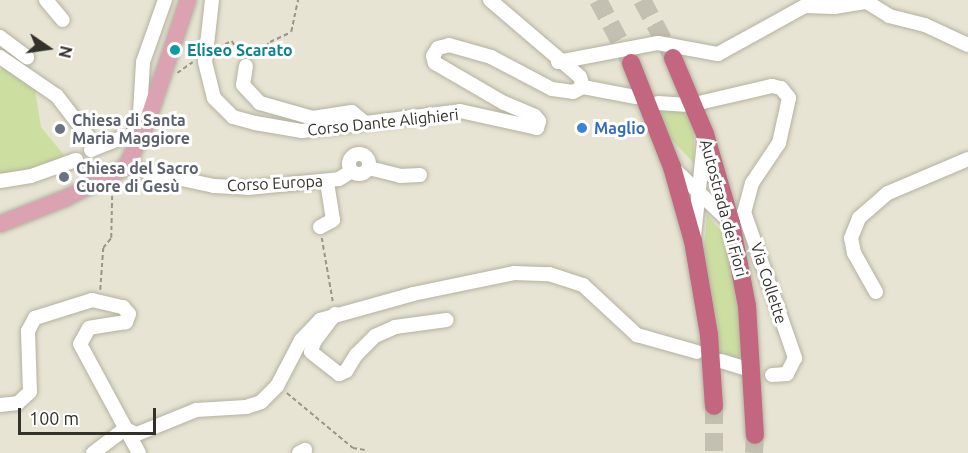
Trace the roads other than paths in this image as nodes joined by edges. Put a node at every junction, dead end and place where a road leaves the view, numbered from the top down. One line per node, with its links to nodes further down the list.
1 (46, 0): 6 (street)
2 (165, 0): 20 (street)
3 (188, 0): 20 (main road)
4 (212, 0): 21 (street, Corso Dante Alighieri)
5 (490, 0): 12 (street)
6 (63, 20)
7 (0, 37): 10 (street)
8 (968, 45): 12 (street)
9 (0, 57): 23 (street)
10 (27, 57)
11 (673, 58): 22 (highway, Autostrada dei Fiori)
12 (558, 62): 15 (street)
13 (631, 63): 27 (highway)
14 (246, 66): 21 (street)
15 (583, 87): 16 (street); 21 (street, Corso Dante Alighieri)
16 (636, 97)
17 (658, 102): 19 (street)
18 (703, 102): 42 (street, Via Collette)
19 (684, 105)
20 (147, 123): 26 (main road)
21 (365, 123)
22 (705, 134): 31 (street); 32 (highway, Autostrada dei Fiori)
23 (118, 139)
24 (968, 159): 36 (street)
25 (76, 160): 29 (street)
26 (126, 167): 30 (street, Corso Europa); 33 (main road)
27 (672, 167): 31 (street); 35 (highway)
28 (420, 175): 30 (street, Corso Europa)
29 (0, 181)
30 (327, 181): 34 (street)
31 (701, 194): 32 (street); 35 (street)
32 (731, 223): 46 (highway, Autostrada dei Fiori)
33 (0, 224)
34 (320, 227)
35 (693, 240): 44 (highway)
36 (876, 292)
37 (335, 314): 38 (street); 39 (street); 45 (street)
38 (447, 320)
39 (697, 352)
40 (721, 361): 41 (street)
41 (744, 368)
42 (772, 375)
43 (0, 405): 45 (street)
44 (714, 406)
45 (125, 429): 47 (street); 48 (street)
46 (755, 435)
47 (93, 453)
48 (139, 453)

